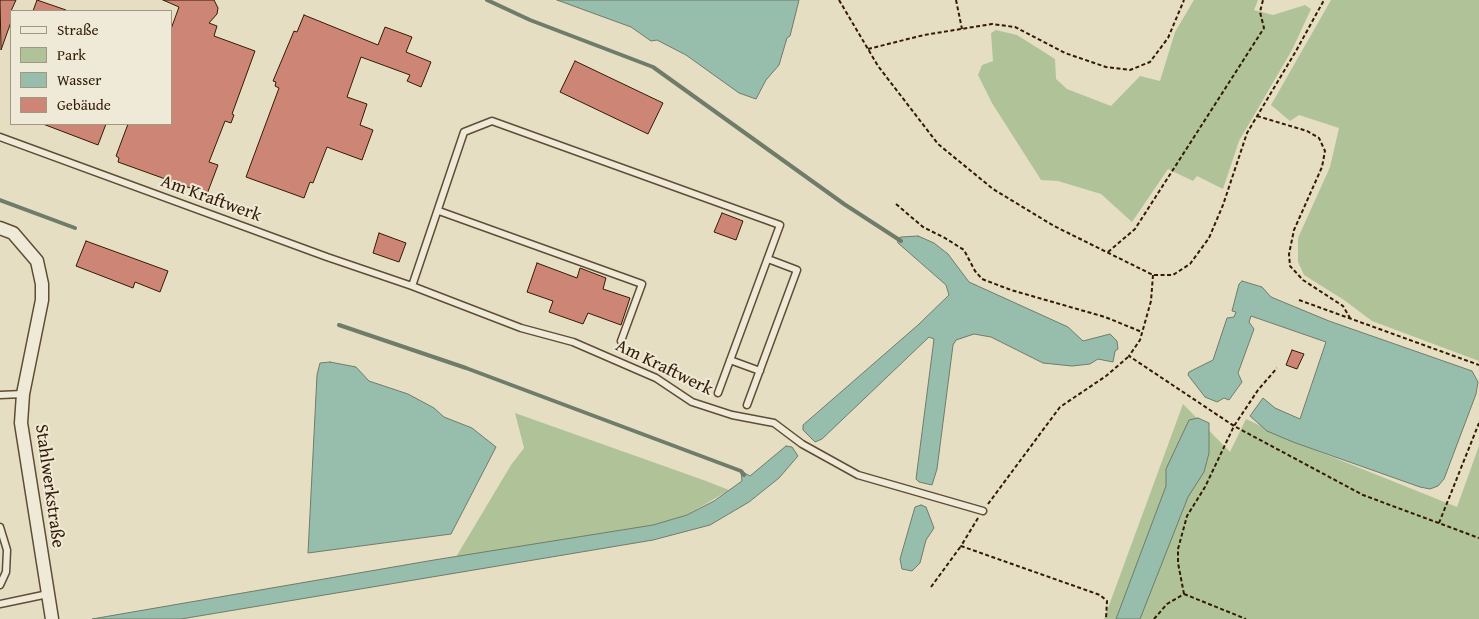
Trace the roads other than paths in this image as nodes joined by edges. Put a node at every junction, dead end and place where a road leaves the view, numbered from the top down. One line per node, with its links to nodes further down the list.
1 (0, 138): 5 (lane, Am Kraftwerk)
2 (439, 211): 4 (lane); 5 (lane); 6 (lane)
3 (0, 228): 10 (street, Stahlwerkstraße)
4 (768, 260): 7 (lane); 8 (lane)
5 (412, 286): 13 (lane, Am Kraftwerk)
6 (621, 341)
7 (730, 360): 8 (lane); 9 (lane)
8 (760, 371): 12 (lane)
9 (718, 393)
10 (23, 394): 11 (lane); 16 (street, Stahlwerkstraße)
11 (0, 395)
12 (747, 404)
13 (982, 511)
14 (0, 526): 15 (lane)
15 (0, 585)
16 (48, 594): 17 (lane); 18 (street, Stahlwerkstraße)
17 (0, 604)
18 (52, 615)

